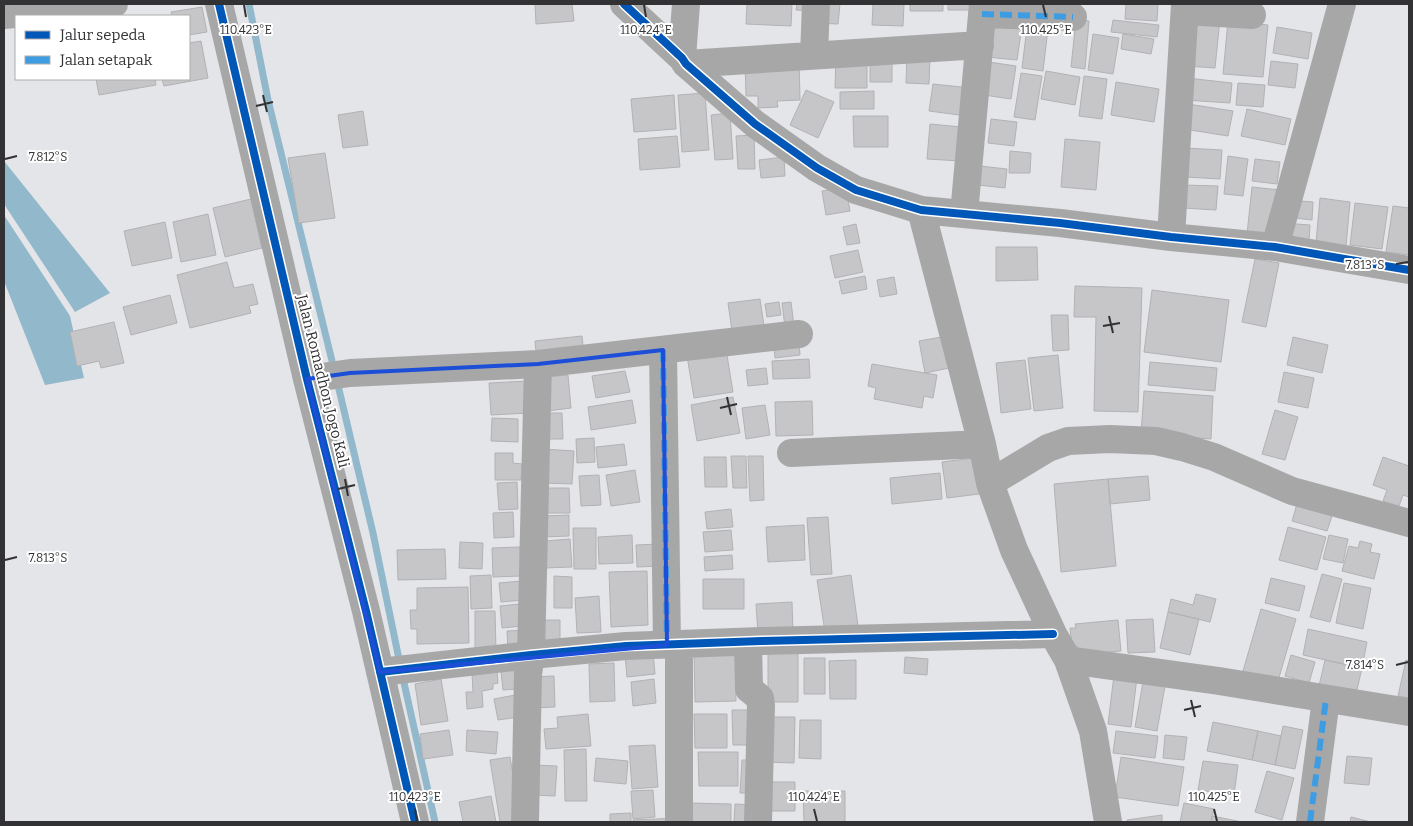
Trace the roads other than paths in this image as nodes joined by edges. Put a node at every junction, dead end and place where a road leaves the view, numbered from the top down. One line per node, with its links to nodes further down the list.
1 (114, 4): 9 (street)
2 (219, 4): 23 (street, Jalan Romadhon Jogo Kali)
3 (624, 4): 14 (street)
4 (686, 4): 14 (street)
5 (816, 4): 13 (street)
6 (1342, 4): 18 (street)
7 (1185, 8): 10 (street); 17 (street)
8 (983, 9): 11 (street); 12 (street)
9 (4, 15)
10 (1252, 16)
11 (1073, 18)
12 (980, 45): 13 (street); 16 (street)
13 (814, 55): 14 (street)
14 (684, 61): 15 (street)
15 (921, 210): 16 (street); 24 (street)
16 (964, 214): 17 (street)
17 (1170, 237): 18 (street)
18 (1275, 247): 19 (street)
19 (1409, 270)
20 (799, 334): 21 (street)
21 (663, 350): 22 (street); 30 (street)
22 (538, 364): 23 (street); 31 (street)
23 (314, 378): 33 (street, Jalan Romadhon Jogo Kali)
24 (982, 444): 25 (street); 26 (street)
25 (791, 453)
26 (990, 483): 27 (street); 28 (street)
27 (1409, 523)
28 (1053, 634): 29 (street); 32 (street)
29 (748, 642): 30 (street); 39 (street)
30 (673, 644): 31 (street); 38 (street)
31 (531, 655): 33 (street); 37 (street)
32 (1068, 660): 34 (street); 40 (street)
33 (393, 671): 36 (street, Jalan Romadhon Jogo Kali)
34 (1326, 699): 35 (street); 41 (street)
35 (1409, 712)
36 (415, 822)
37 (525, 822)
38 (679, 822)
39 (758, 822)
40 (1108, 822)
41 (1310, 822)

